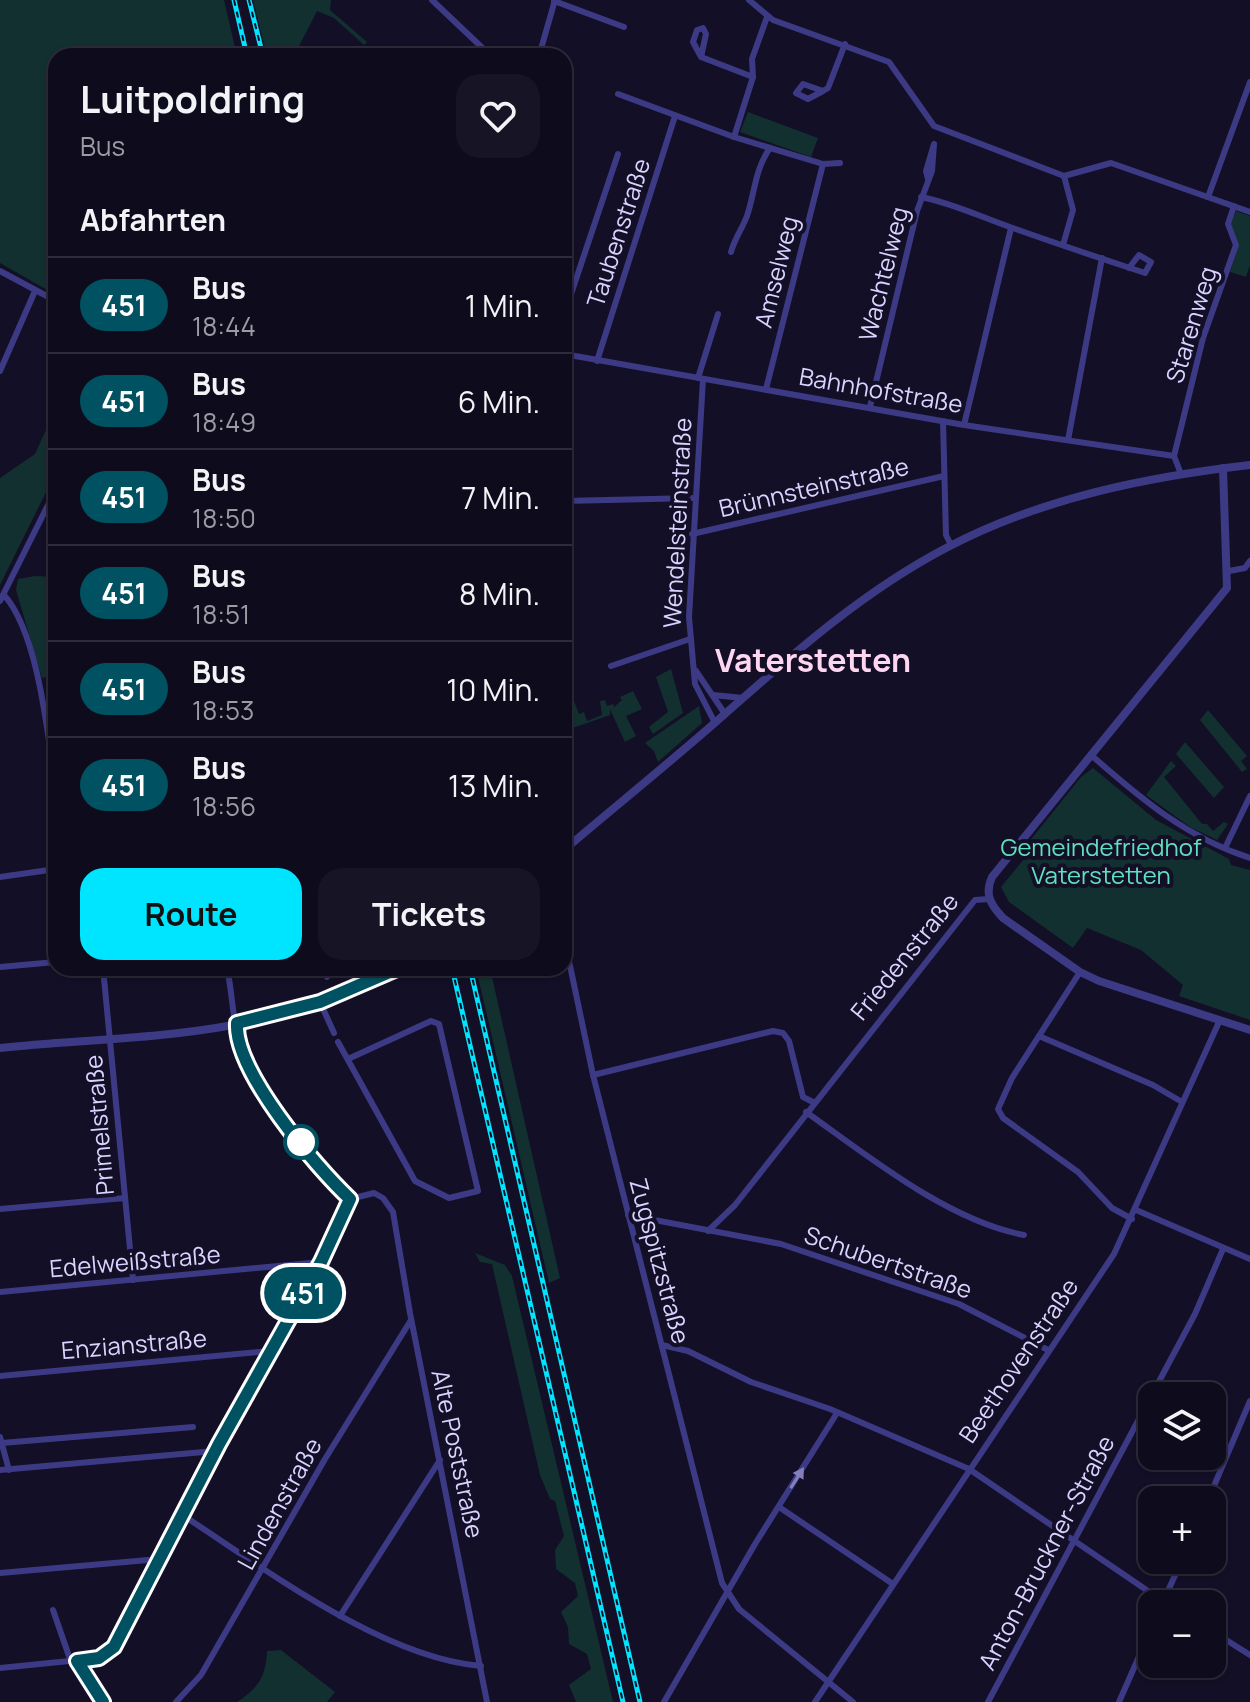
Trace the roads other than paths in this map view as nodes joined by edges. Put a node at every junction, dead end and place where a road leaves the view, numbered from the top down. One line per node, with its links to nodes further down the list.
1 (432, 0): 7 (street)
2 (749, 0): 4 (street)
3 (554, 1): 5 (street); 8 (street)
4 (767, 17): 6 (street); 10 (street)
5 (624, 27)
6 (845, 44): 12 (street); 15 (street)
7 (483, 48)
8 (541, 48)
9 (700, 55): 10 (street)
10 (753, 77): 16 (street)
11 (1250, 82): 23 (street)
12 (823, 91)
13 (618, 94): 14 (street)
14 (675, 116): 16 (street); 37 (street, Taubenstraße)
15 (934, 126): 21 (street); 22 (street, Wachtelweg)
16 (734, 137): 17 (street)
17 (770, 148): 20 (street); 28 (street)
18 (618, 154): 33 (street)
19 (840, 163): 20 (street)
20 (823, 164): 40 (street, Amselweg)
21 (1064, 176): 23 (street); 27 (street)
22 (921, 197): 26 (street, Wachtelweg); 41 (street, Wachtelweg)
23 (1208, 197): 24 (street)
24 (1234, 206): 25 (street); 45 (street, Starenweg)
25 (1250, 212)
26 (1011, 228): 27 (street, Wachtelweg); 43 (street)
27 (1063, 245): 29 (street, Wachtelweg)
28 (731, 252)
29 (1102, 258): 30 (street, Wachtelweg); 44 (street)
30 (1129, 268)
31 (0, 271): 32 (street)
32 (35, 291): 34 (street); 38 (street)
33 (572, 291)
34 (48, 297)
35 (718, 314): 39 (street, Wendelsteinstraße)
36 (572, 356): 37 (street, Bahnhofstraße)
37 (597, 361): 39 (street, Bahnhofstraße)
38 (0, 371)
39 (700, 378): 40 (street, Bahnhofstraße); 50 (street, Wendelsteinstraße)
40 (766, 389): 41 (street, Bahnhofstraße)
41 (870, 407): 42 (street, Bahnhofstraße)
42 (943, 421): 43 (street, Bahnhofstraße); 49 (street)
43 (964, 425): 44 (street, Bahnhofstraße)
44 (1068, 440): 45 (street, Bahnhofstraße)
45 (1174, 456): 48 (street)
46 (1250, 465): 47 (street)
47 (1223, 468): 48 (street); 56 (street, Friedenstraße)
48 (1177, 474): 54 (street)
49 (944, 476): 53 (street, Brünnsteinstraße); 54 (street)
50 (694, 498): 51 (street); 53 (street, Wendelsteinstraße)
51 (572, 501)
52 (48, 512): 57 (street)
53 (692, 534): 58 (street, Wendelsteinstraße)
54 (951, 545): 62 (street)
55 (1250, 561): 56 (street)
56 (1229, 571): 68 (street, Friedenstraße)
57 (2, 598): 65 (street)
58 (690, 639): 59 (street); 60 (street, Wendelsteinstraße)
59 (611, 666)
60 (694, 668): 61 (street, Wendelsteinstraße); 66 (street, Wendelsteinstraße)
61 (713, 695): 62 (street); 63 (street, Wendelsteinstraße)
62 (743, 698): 63 (street)
63 (725, 714): 66 (street)
64 (48, 716): 65 (street)
65 (45, 717): 67 (street)
66 (715, 723): 70 (street)
67 (48, 737)
68 (1091, 755): 71 (street); 75 (street, Friedenstraße)
69 (1250, 796): 71 (street)
70 (572, 843)
71 (1225, 848): 72 (street)
72 (1250, 858)
73 (48, 870): 74 (street)
74 (0, 877)
75 (989, 899): 78 (street); 94 (street, Friedenstraße)
76 (48, 963): 77 (street)
77 (0, 967)
78 (1080, 972): 84 (street); 88 (street)
79 (572, 975): 93 (street, Zugspitzstraße)
80 (104, 976): 89 (street, Primelstraße)
81 (228, 976): 85 (street)
82 (380, 976): 83 (street)
83 (320, 1002): 85 (street); 87 (street)
84 (1219, 1022): 86 (street); 95 (street, Beethovenstraße)
85 (237, 1023): 89 (street); 98 (street)
86 (1250, 1030)
87 (334, 1033)
88 (1039, 1036): 95 (street); 102 (street)
89 (110, 1037): 91 (street); 97 (street, Primelstraße)
90 (338, 1042): 92 (street)
91 (0, 1048)
92 (348, 1059): 92 (street)
93 (593, 1075): 94 (street); 101 (street, Zugspitzstraße)
94 (813, 1102): 96 (street, Friedenstraße)
95 (1182, 1102): 100 (street, Beethovenstraße)
96 (806, 1112): 103 (street, Friedenstraße); 104 (street)
97 (125, 1198): 99 (street); 108 (street, Primelstraße)
98 (350, 1199): 107 (street); 110 (street, Alte Poststraße)
99 (0, 1209)
100 (1136, 1210): 102 (street, Beethovenstraße); 105 (street)
101 (628, 1215): 103 (street); 111 (street, Zugspitzstraße)
102 (1132, 1219): 112 (street, Beethovenstraße)
103 (708, 1231): 112 (street, Schubertstraße)
104 (1024, 1235)
105 (1223, 1249): 106 (street); 127 (street, Anton-Bruckner-Straße)
106 (1250, 1259)
107 (321, 1262): 108 (street, Edelweißstraße); 113 (street)
108 (133, 1280): 109 (street, Edelweißstraße)
109 (0, 1292)
110 (411, 1320): 120 (street, Alte Poststraße); 129 (street, Lindenstraße)
111 (662, 1345): 116 (street); 133 (street, Zugspitzstraße)
112 (1048, 1350): 121 (street, Beethovenstraße)
113 (270, 1351): 114 (street, Enzianstraße); 119 (street)
114 (0, 1376)
115 (1250, 1401): 124 (street)
116 (837, 1413): 121 (street); 125 (street, one-way to 116)
117 (193, 1427): 118 (street)
118 (1, 1440): 123 (street)
119 (215, 1451): 123 (street); 126 (street)
120 (440, 1459): 135 (street); 140 (street, Alte Poststraße)
121 (969, 1469): 127 (street); 131 (street, Beethovenstraße)
122 (0, 1470): 123 (street)
123 (9, 1470)
124 (1214, 1486)
125 (779, 1507): 131 (street); 133 (street)
126 (184, 1516): 128 (street); 129 (street)
127 (1073, 1541): 132 (street); 149 (street, Anton-Bruckner-Straße)
128 (159, 1562): 130 (street); 139 (street)
129 (264, 1568): 135 (street); 144 (street, Lindenstraße)
130 (0, 1573)
131 (893, 1584): 142 (street, Beethovenstraße)
132 (1145, 1590)
133 (727, 1592): 142 (street, Zugspitzstraße); 146 (street)
134 (53, 1610): 139 (street)
135 (340, 1616): 140 (street)
136 (1226, 1640): 137 (street)
137 (1250, 1655)
138 (1138, 1659): 150 (street)
139 (74, 1662): 141 (street); 143 (street)
140 (481, 1666): 145 (street, Alte Poststraße)
141 (0, 1668)
142 (829, 1682): 147 (street, Beethovenstraße); 148 (street, Zugspitzstraße)
143 (103, 1702)
144 (176, 1702)
145 (487, 1702)
146 (664, 1702)
147 (815, 1702)
148 (853, 1702)
149 (988, 1702)
150 (1119, 1702)

